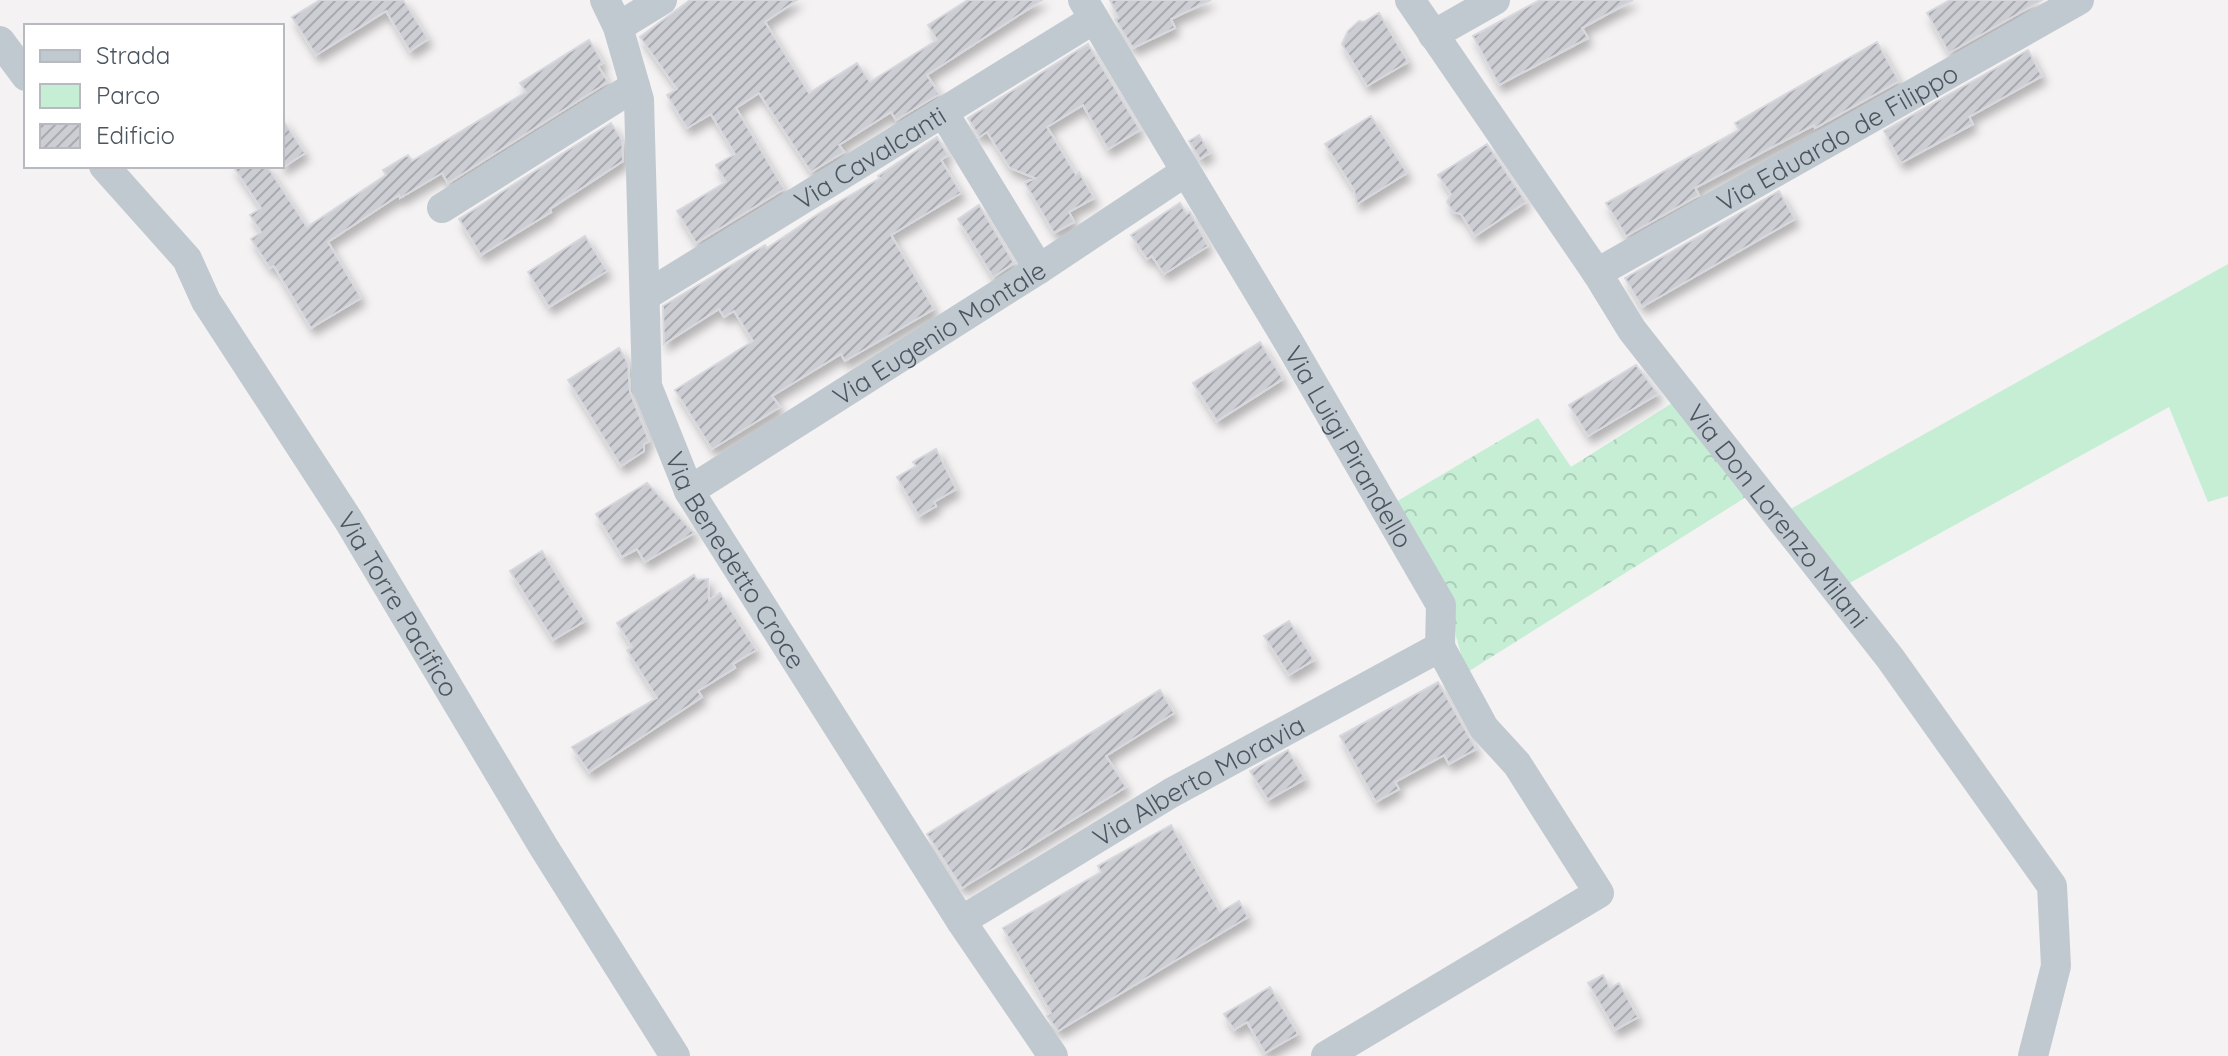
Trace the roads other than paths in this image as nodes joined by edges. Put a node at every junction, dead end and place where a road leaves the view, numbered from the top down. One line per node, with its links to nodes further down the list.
1 (605, 0): 7 (street, Via Benedetto Croce)
2 (662, 0): 7 (street)
3 (1410, 0): 8 (street, Via Don Lorenzo Milani)
4 (1495, 0): 8 (street)
5 (2079, 0): 17 (street, Via Eduardo de Filippo)
6 (1089, 9): 12 (street, Via Cavalcanti); 14 (street, Via Luigi Pirandello)
7 (618, 27): 11 (street, Via Benedetto Croce)
8 (1433, 35): 17 (street, Via Don Lorenzo Milani)
9 (0, 41): 10 (street)
10 (24, 73)
11 (635, 86): 15 (street); 18 (street, Via Benedetto Croce)
12 (943, 112): 16 (street); 18 (street, Via Cavalcanti)
13 (106, 168): 22 (street, Via Torre Pacifico)
14 (1185, 172): 16 (street, Via Eugenio Montale); 20 (street, Via Luigi Pirandello)
15 (442, 208)
16 (1039, 269): 19 (street, Via Eugenio Montale)
17 (1597, 273): 25 (street, Via Don Lorenzo Milani)
18 (645, 296): 19 (street, Via Benedetto Croce)
19 (689, 491): 21 (street, Via Benedetto Croce)
20 (1440, 647): 21 (street, Via Alberto Moravia); 24 (street, Via Luigi Pirandello)
21 (961, 921): 23 (street, Via Benedetto Croce)
22 (675, 1056)
23 (1053, 1056)
24 (1326, 1056)
25 (2033, 1056)

